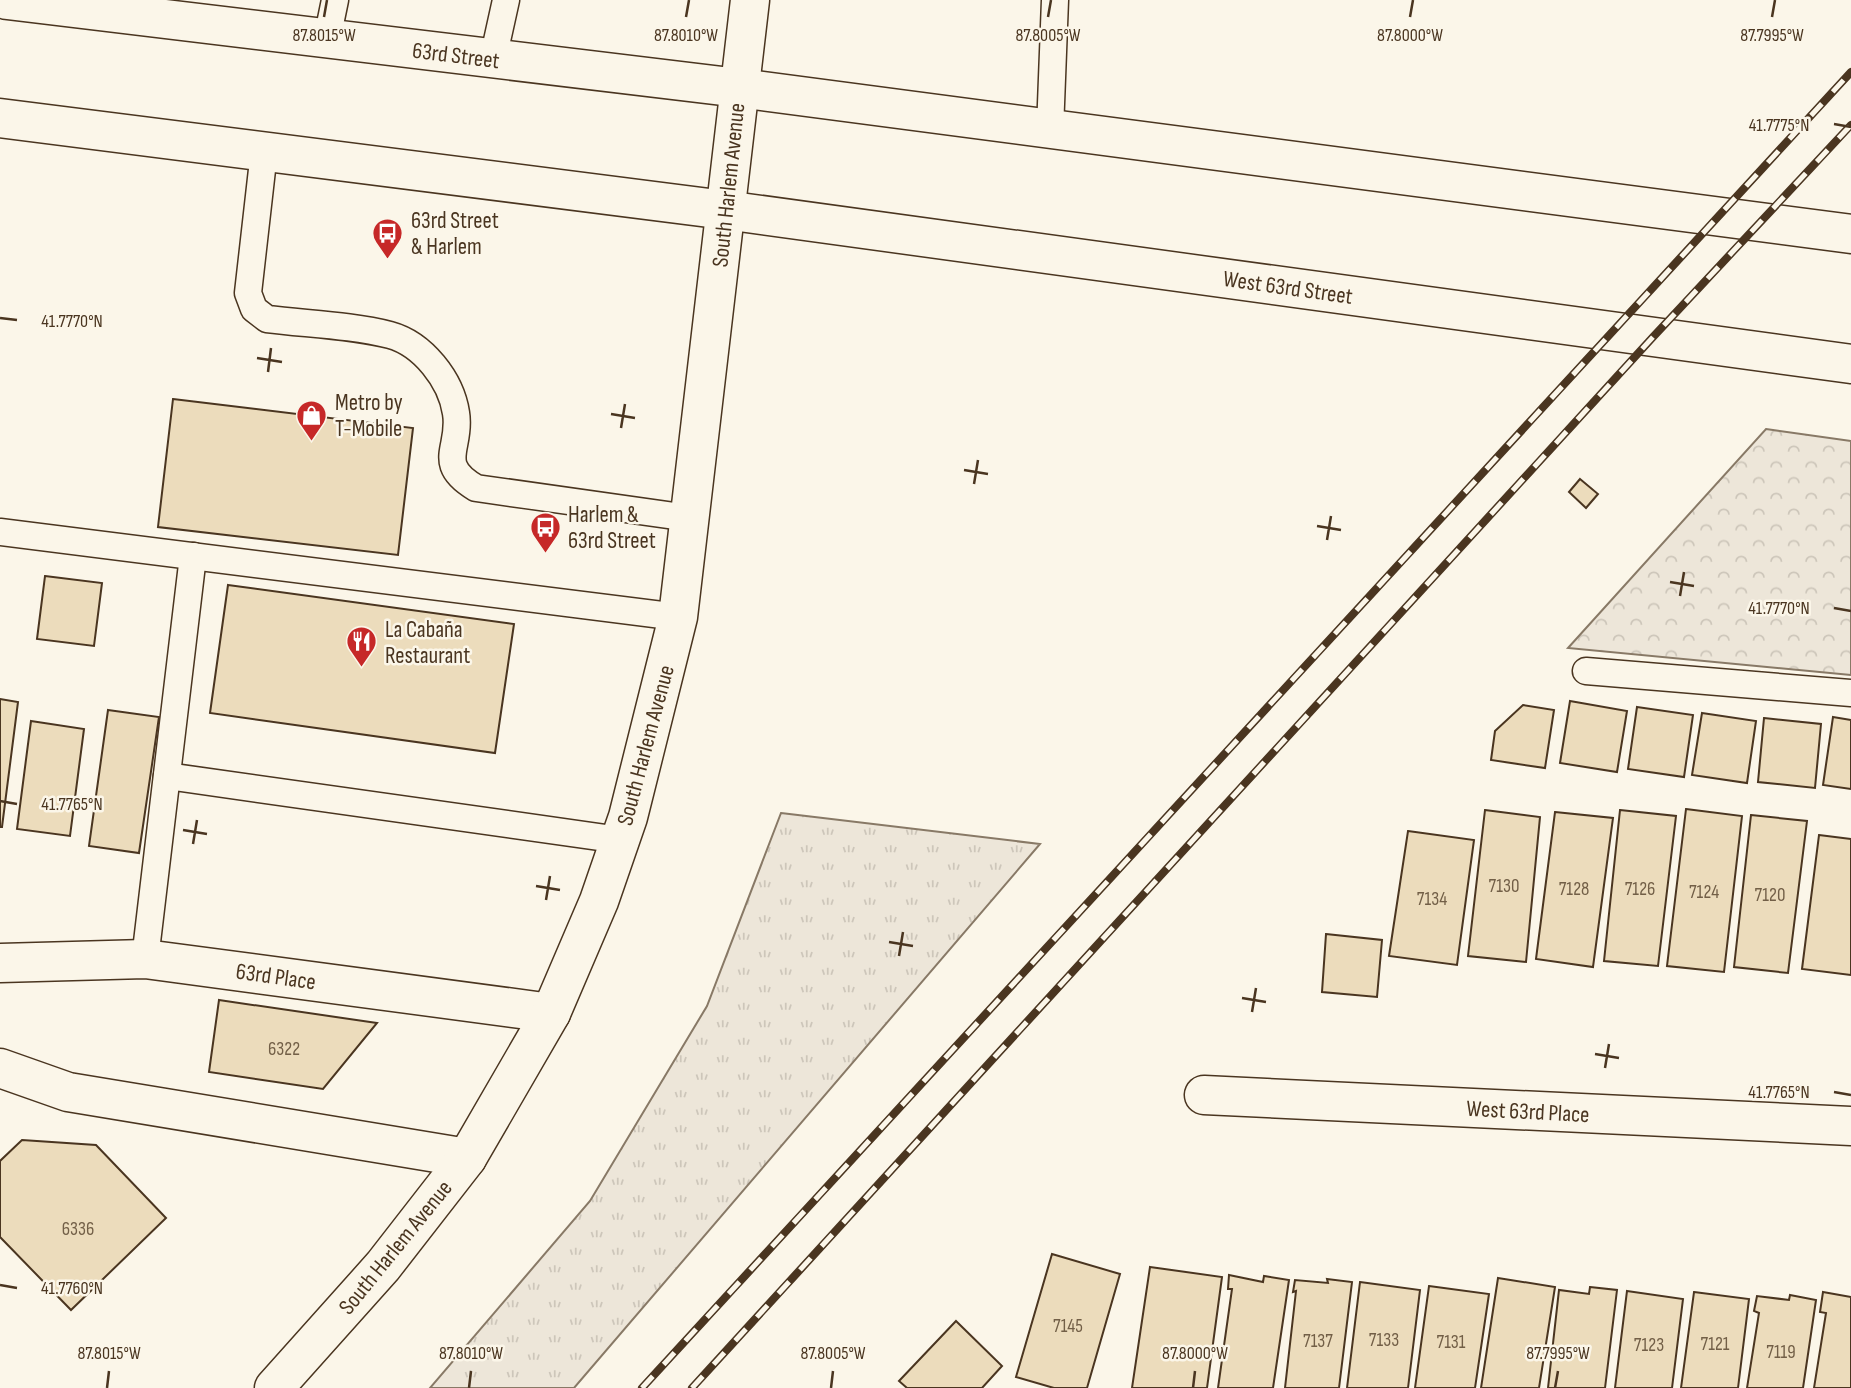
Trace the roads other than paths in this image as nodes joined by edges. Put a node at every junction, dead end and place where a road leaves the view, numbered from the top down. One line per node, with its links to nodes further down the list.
1 (7, 0): 6 (main road, 63rd Street)
2 (335, 0): 7 (lane)
3 (506, 0): 8 (lane)
4 (750, 0): 9 (main road, South Harlem Avenue)
5 (1055, 0): 11 (lane)
6 (205, 12): 7 (main road, 63rd Street)
7 (327, 39): 8 (main road, 63rd Street)
8 (493, 59): 9 (main road, 63rd Street)
9 (739, 88): 11 (main road); 13 (main road, South Harlem Avenue)
10 (0, 118): 12 (main road)
11 (1049, 130): 14 (main road)
12 (264, 152): 13 (main road); 16 (lane)
13 (726, 210): 15 (main road, West 63rd Street); 16 (main road, South Harlem Avenue)
14 (1851, 234)
15 (1851, 364)
16 (689, 518): 19 (main road, South Harlem Avenue)
17 (0, 532): 18 (lane)
18 (193, 556): 19 (lane); 22 (lane)
19 (678, 617): 23 (main road, South Harlem Avenue)
20 (1586, 671): 21 (lane)
21 (1851, 693)
22 (167, 776): 23 (lane); 24 (lane)
23 (620, 840): 26 (main road, South Harlem Avenue)
24 (145, 959): 25 (main road, 63rd Place); 26 (main road, 63rd Place)
25 (0, 963)
26 (551, 1013): 30 (main road, South Harlem Avenue)
27 (0, 1068): 30 (main road)
28 (1205, 1095): 29 (main road, West 63rd Place)
29 (1851, 1126)
30 (467, 1158): 31 (main road, South Harlem Avenue)
31 (274, 1387)

